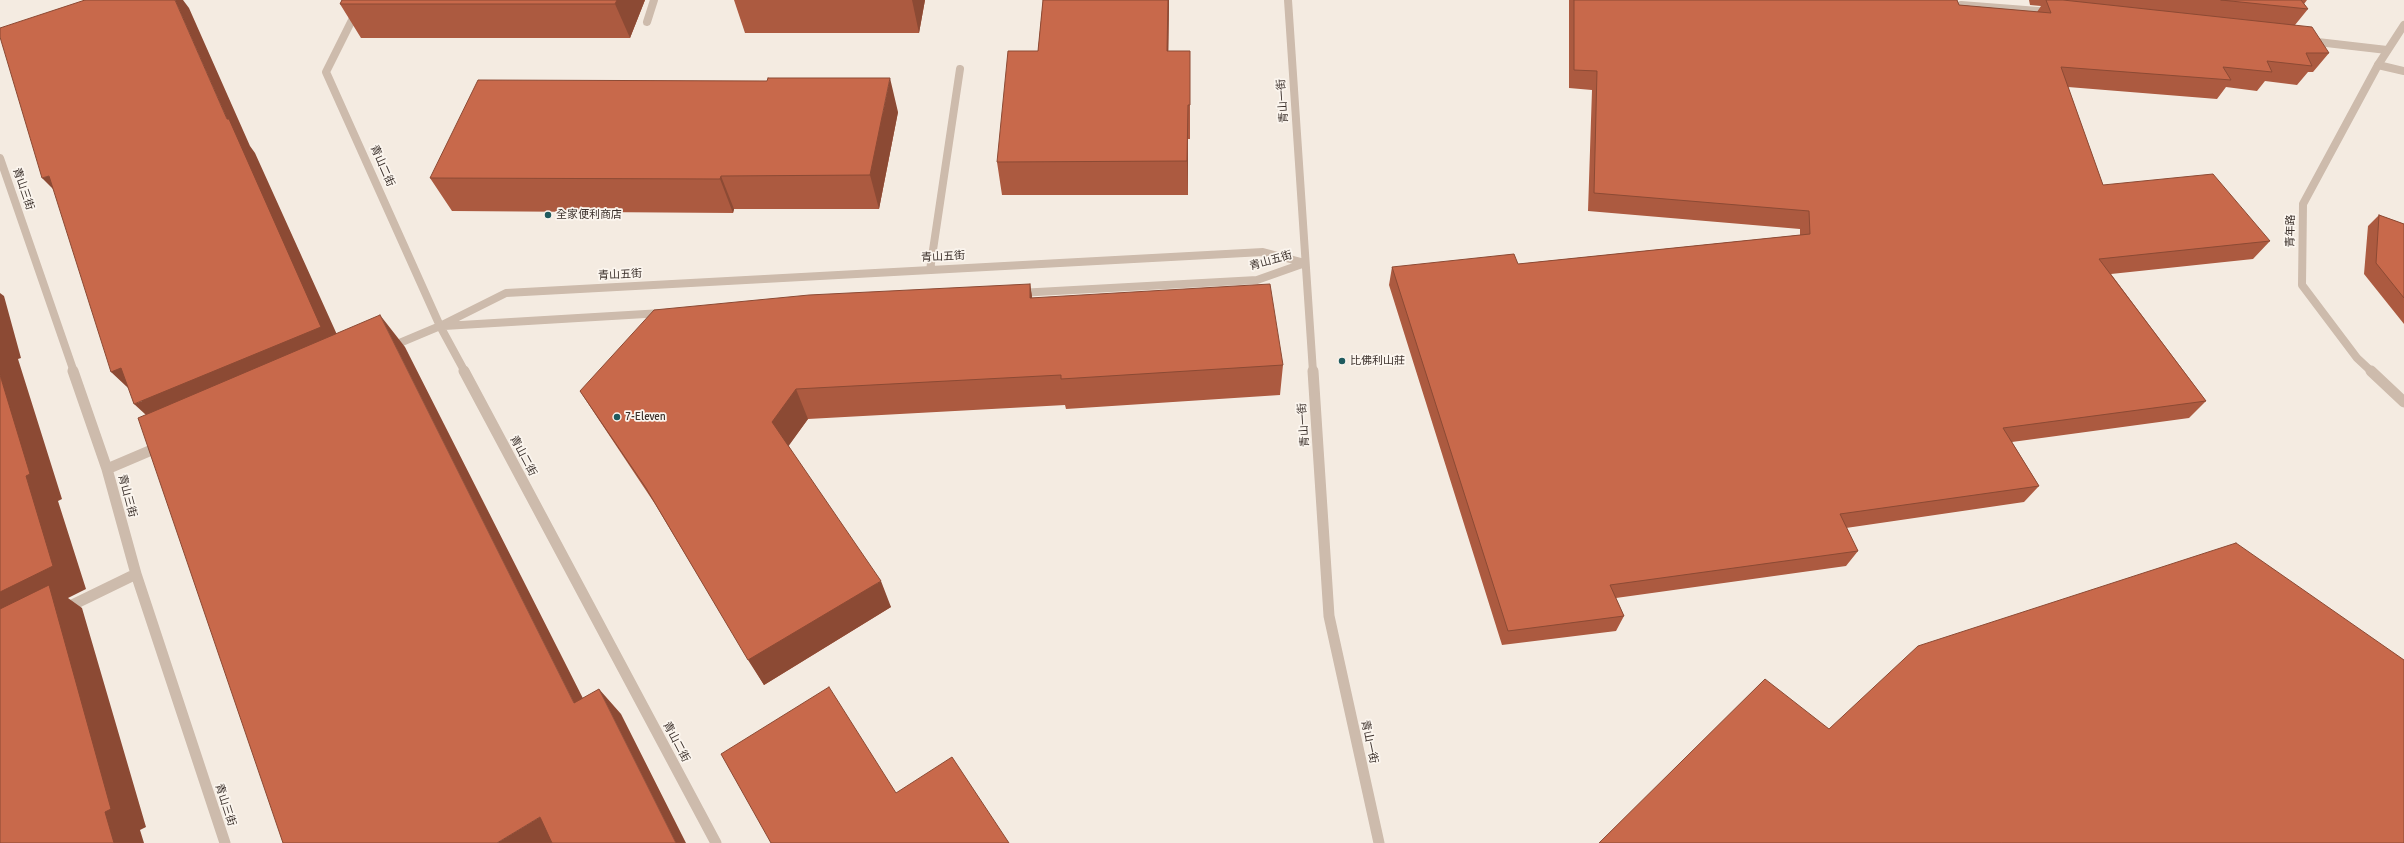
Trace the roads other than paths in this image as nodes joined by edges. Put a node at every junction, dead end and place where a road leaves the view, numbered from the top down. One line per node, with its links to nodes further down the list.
1 (362, 0): 18 (street, 青山二街)
2 (654, 0): 6 (street)
3 (1288, 0): 14 (street, 青山一街)
4 (1952, 5): 5 (street)
5 (2057, 13)
6 (647, 22)
7 (2404, 25): 9 (street, 青年路)
8 (2301, 40): 9 (street)
9 (2387, 50): 10 (street, 青年路)
10 (2378, 65): 12 (street); 20 (street, 青年路)
11 (960, 70): 15 (street)
12 (2404, 72)
13 (0, 158): 22 (street, 青山三街)
14 (1305, 263): 15 (street, 青山五街); 16 (street, 青山五街); 27 (street, 青山一街)
15 (930, 270): 18 (street, 青山五街)
16 (1011, 294)
17 (670, 313): 18 (street, 青山五街)
18 (440, 326): 19 (street, 青山五街); 26 (street, 青山二街)
19 (382, 351)
20 (2404, 402)
21 (172, 441): 22 (street)
22 (107, 469): 23 (street, 青山三街)
23 (136, 574): 24 (street); 25 (street, 青山三街)
24 (57, 613)
25 (226, 843)
26 (716, 843)
27 (1379, 843)

